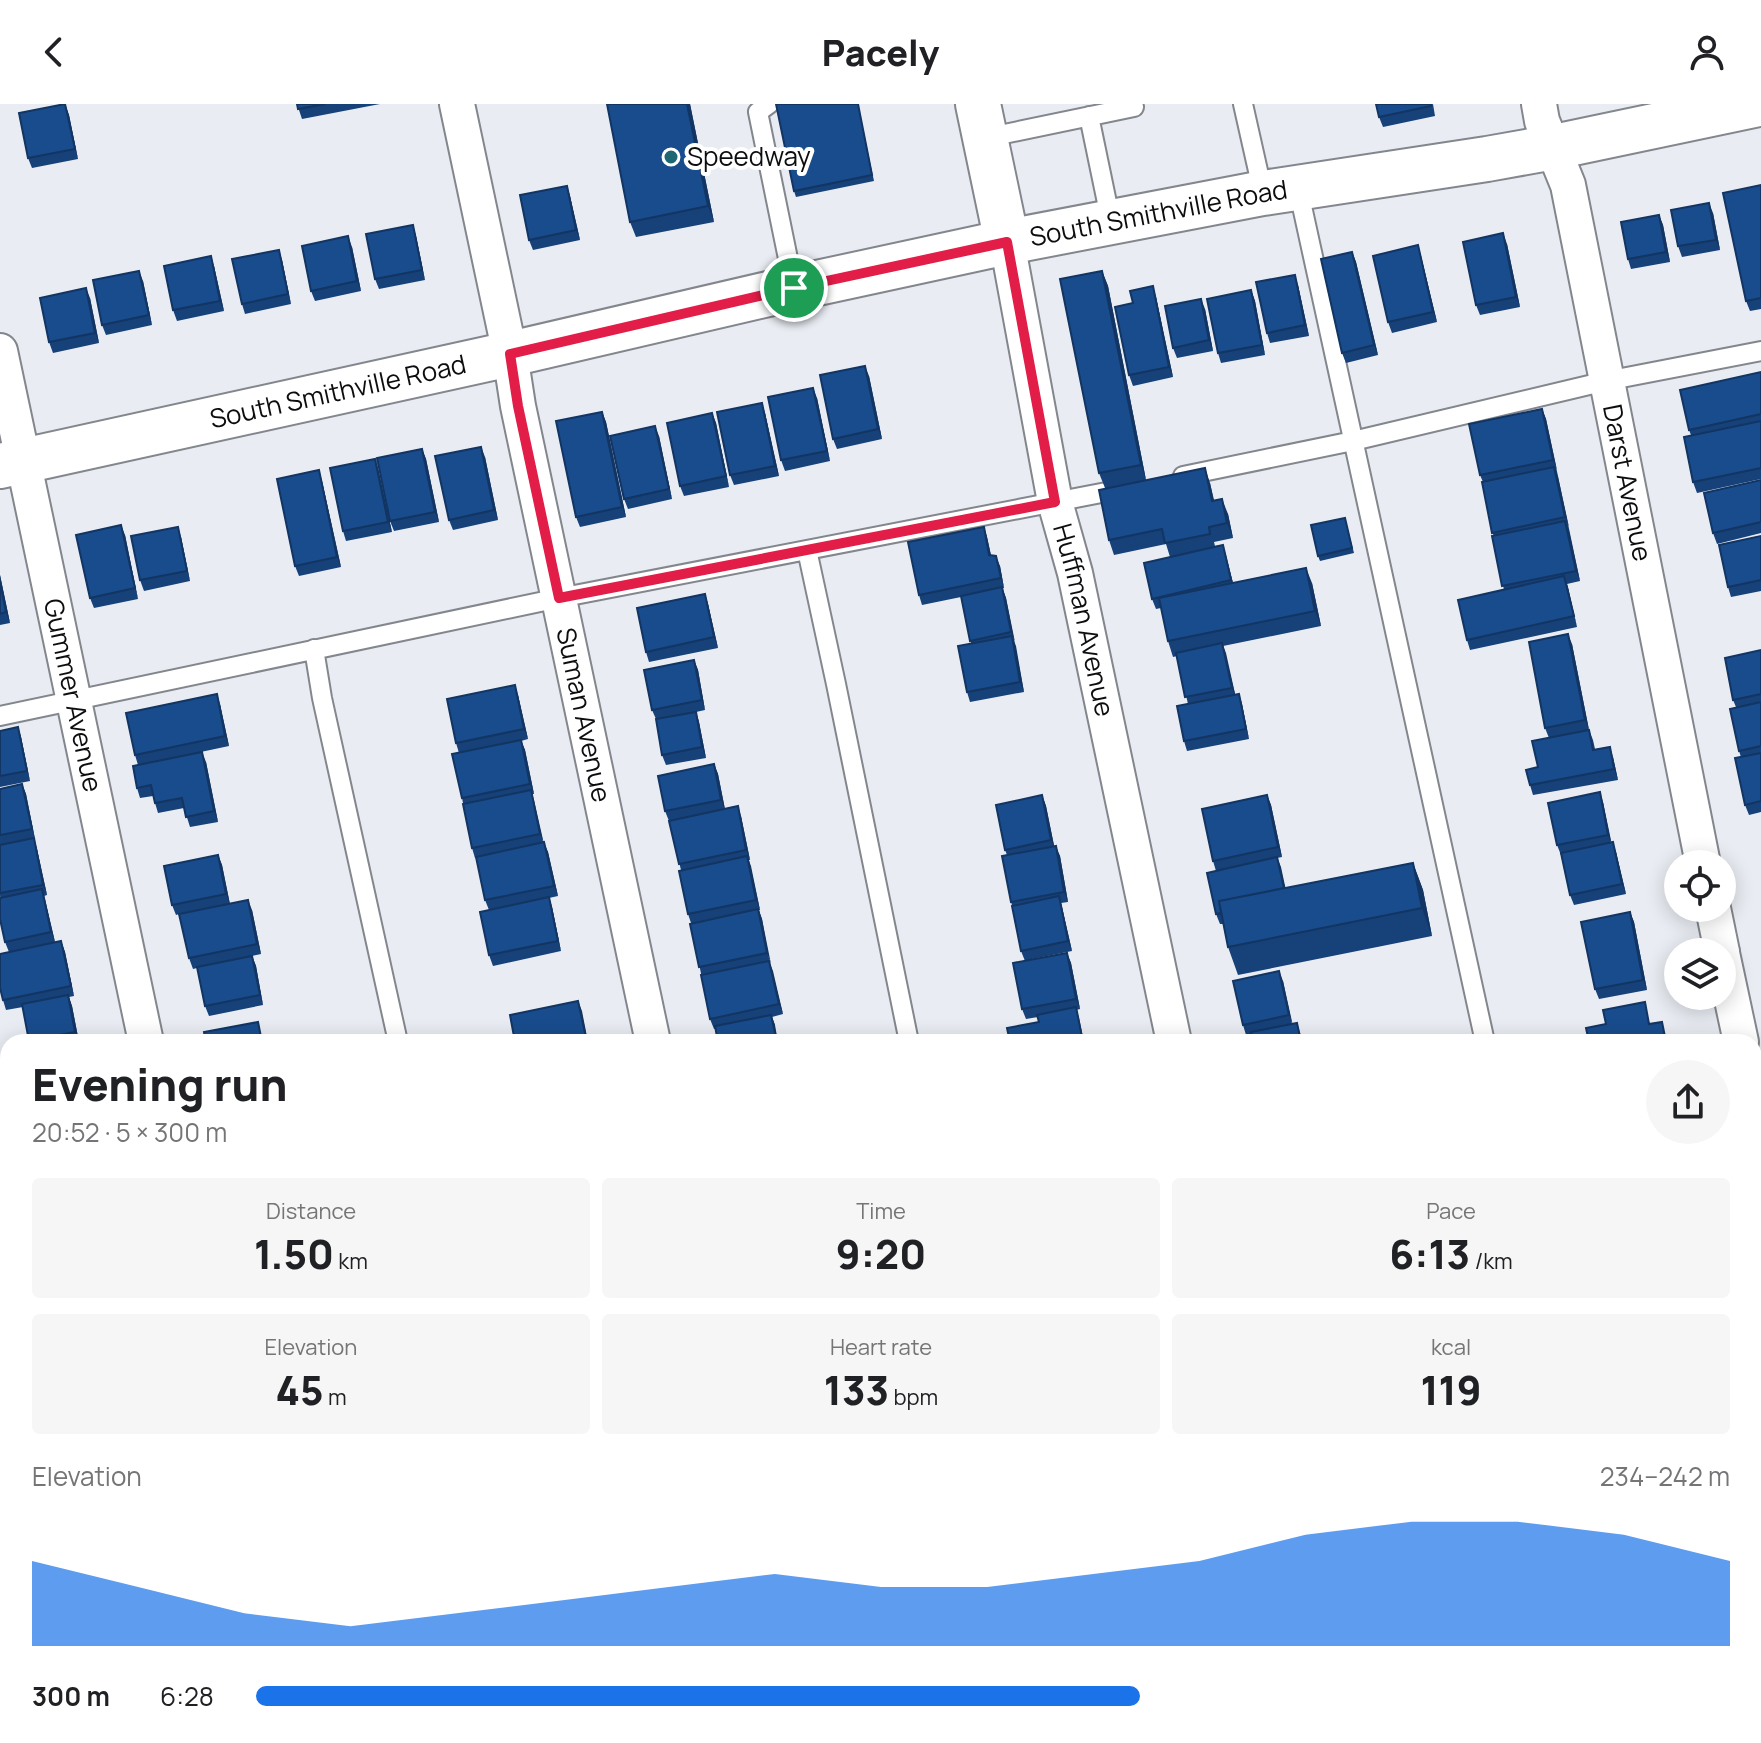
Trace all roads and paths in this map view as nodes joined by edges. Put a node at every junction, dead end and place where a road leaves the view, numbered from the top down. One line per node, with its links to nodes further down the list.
1 (457, 104): 17 (street, Suman Avenue)
2 (769, 104): 14 (lane)
3 (1243, 104): 11 (lane)
4 (1539, 104): 10 (street, Darst Avenue)
5 (1759, 104): 10 (main road, South Smithville Road)
6 (1134, 107): 8 (lane)
7 (1063, 113): 8 (lane); 9 (lane)
8 (1089, 116): 12 (lane)
9 (981, 121): 13 (main road, Huffman Avenue)
10 (1554, 147): 11 (main road, South Smithville Road); 18 (street, Darst Avenue)
11 (1280, 191): 12 (main road, South Smithville Road); 19 (lane)
12 (1111, 222): 13 (main road, South Smithville Road)
13 (1007, 242): 14 (main road, South Smithville Road); 21 (street, Huffman Avenue)
14 (794, 288): 17 (main road, South Smithville Road)
15 (0, 351): 20 (street, Gummer Avenue)
16 (1761, 351): 18 (lane)
17 (510, 354): 20 (main road, South Smithville Road); 23 (street, Suman Avenue)
18 (1606, 381): 19 (lane); 27 (street, Darst Avenue)
19 (1353, 441): 21 (lane); 34 (lane)
20 (11, 464): 25 (street, Gummer Avenue)
21 (1055, 502): 22 (lane); 33 (street, Huffman Avenue)
22 (807, 550): 23 (lane); 32 (lane)
23 (559, 598): 24 (lane); 31 (street, Suman Avenue)
24 (314, 649): 25 (lane); 30 (lane)
25 (73, 700): 26 (lane); 29 (street, Gummer Avenue)
26 (0, 716)
27 (1700, 850)
28 (1734, 1010): 35 (street)
29 (144, 1034)
30 (396, 1034)
31 (651, 1034)
32 (907, 1034)
33 (1172, 1034)
34 (1483, 1034)
35 (1739, 1034)

